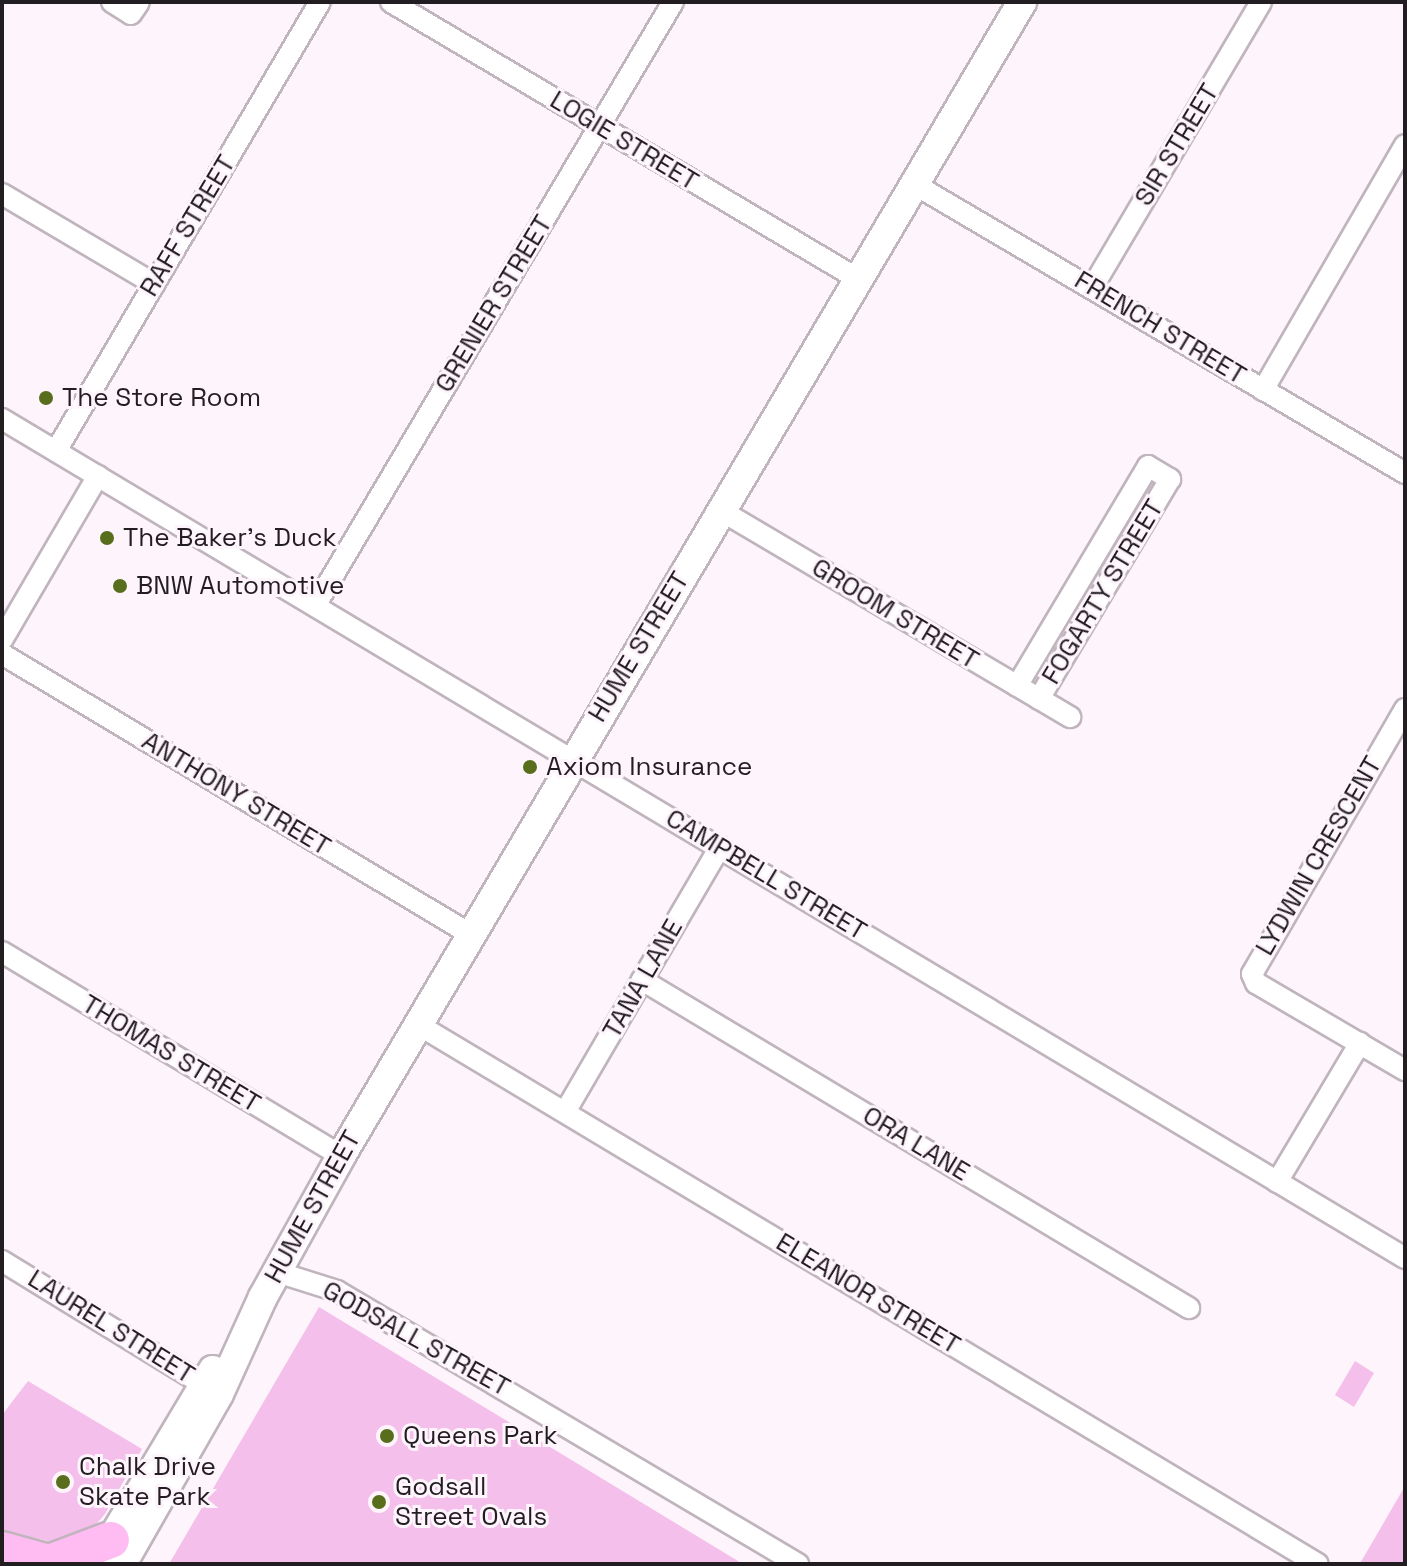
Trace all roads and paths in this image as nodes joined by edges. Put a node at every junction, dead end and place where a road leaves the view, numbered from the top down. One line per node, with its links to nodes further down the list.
1 (112, 2): 2 (street)
2 (139, 2)
3 (320, 2): 13 (street, RAFF STREET)
4 (391, 2): 8 (street, LOGIE STREET)
5 (673, 2): 8 (street, GRENIER STREET)
6 (1022, 2): 10 (street, HUME STREET)
7 (1261, 2): 14 (street, SIR STREET)
8 (599, 127): 12 (street, LOGIE STREET); 21 (street, GRENIER STREET)
9 (1405, 145): 15 (street)
10 (914, 184): 12 (street, HUME STREET); 14 (street, FRENCH STREET)
11 (2, 194): 13 (street)
12 (858, 279): 20 (street, HUME STREET)
13 (154, 284): 17 (street, RAFF STREET)
14 (1092, 288): 15 (street, FRENCH STREET)
15 (1263, 390): 18 (street, FRENCH STREET)
16 (2, 419): 17 (street, CAMPBELL STREET)
17 (56, 451): 19 (street, CAMPBELL STREET)
18 (1405, 473)
19 (98, 476): 21 (street, CAMPBELL STREET); 22 (street)
20 (720, 510): 24 (street, GROOM STREET); 28 (street, HUME STREET)
21 (315, 606): 28 (street, CAMPBELL STREET)
22 (2, 640)
23 (2, 654): 30 (street, ANTHONY STREET)
24 (1017, 686): 25 (street, GROOM STREET); 25 (street, FOGARTY STREET)
25 (1039, 699): 27 (street, GROOM STREET)
26 (1405, 709): 34 (street, LYDWIN CRESCENT)
27 (1070, 717)
28 (573, 759): 29 (street, CAMPBELL STREET); 30 (street, HUME STREET)
29 (720, 847): 32 (street, TANA LANE); 38 (street, CAMPBELL STREET)
30 (470, 934): 33 (street, HUME STREET)
31 (2, 952): 37 (street, THOMAS STREET)
32 (642, 980): 36 (street, TANA LANE); 42 (street, ORA LANE)
33 (417, 1024): 36 (street, ELEANOR STREET); 37 (street, HUME STREET)
34 (1360, 1043): 35 (street, LYDWIN CRESCENT); 38 (street)
35 (1405, 1070)
36 (565, 1112): 47 (street, ELEANOR STREET)
37 (341, 1156): 41 (street, HUME STREET)
38 (1277, 1182): 39 (street, CAMPBELL STREET)
39 (1405, 1258)
40 (2, 1261): 43 (street, LAUREL STREET)
41 (277, 1272): 43 (street, HUME STREET); 46 (street, GODSALL STREET)
42 (1189, 1308)
43 (211, 1389): 45 (street, HUME STREET)
44 (2, 1550): 45 (highway)
45 (110, 1556)
46 (798, 1564)
47 (1318, 1564)

